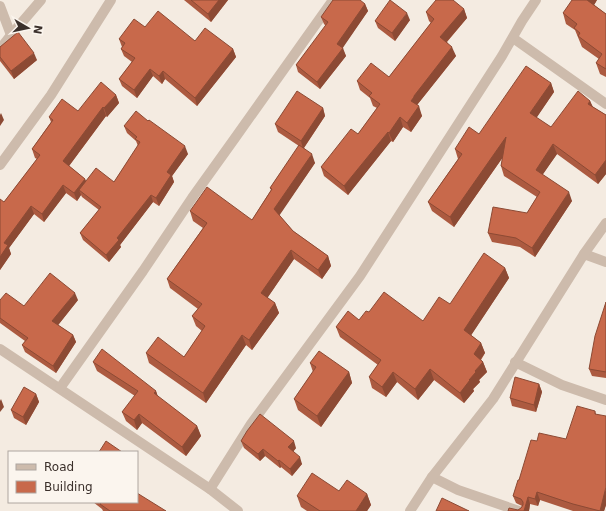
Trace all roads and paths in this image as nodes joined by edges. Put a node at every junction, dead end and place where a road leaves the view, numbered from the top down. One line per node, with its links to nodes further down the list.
1 (41, 0): 6 (street)
2 (111, 0): 10 (street)
3 (333, 0): 16 (street)
4 (536, 0): 7 (street)
5 (0, 6): 6 (street)
6 (11, 35): 8 (street)
7 (513, 38): 9 (street); 19 (street)
8 (0, 49)
9 (606, 104)
10 (0, 165)
11 (606, 223): 12 (street)
12 (584, 254): 13 (street); 15 (street)
13 (606, 262)
14 (0, 349): 16 (street)
15 (516, 362): 17 (street); 18 (street)
16 (60, 388): 19 (street)
17 (606, 400)
18 (432, 477): 20 (street); 22 (street)
19 (210, 489): 21 (street)
20 (497, 508): 23 (street)
21 (238, 511)
22 (410, 511)
23 (519, 511)

